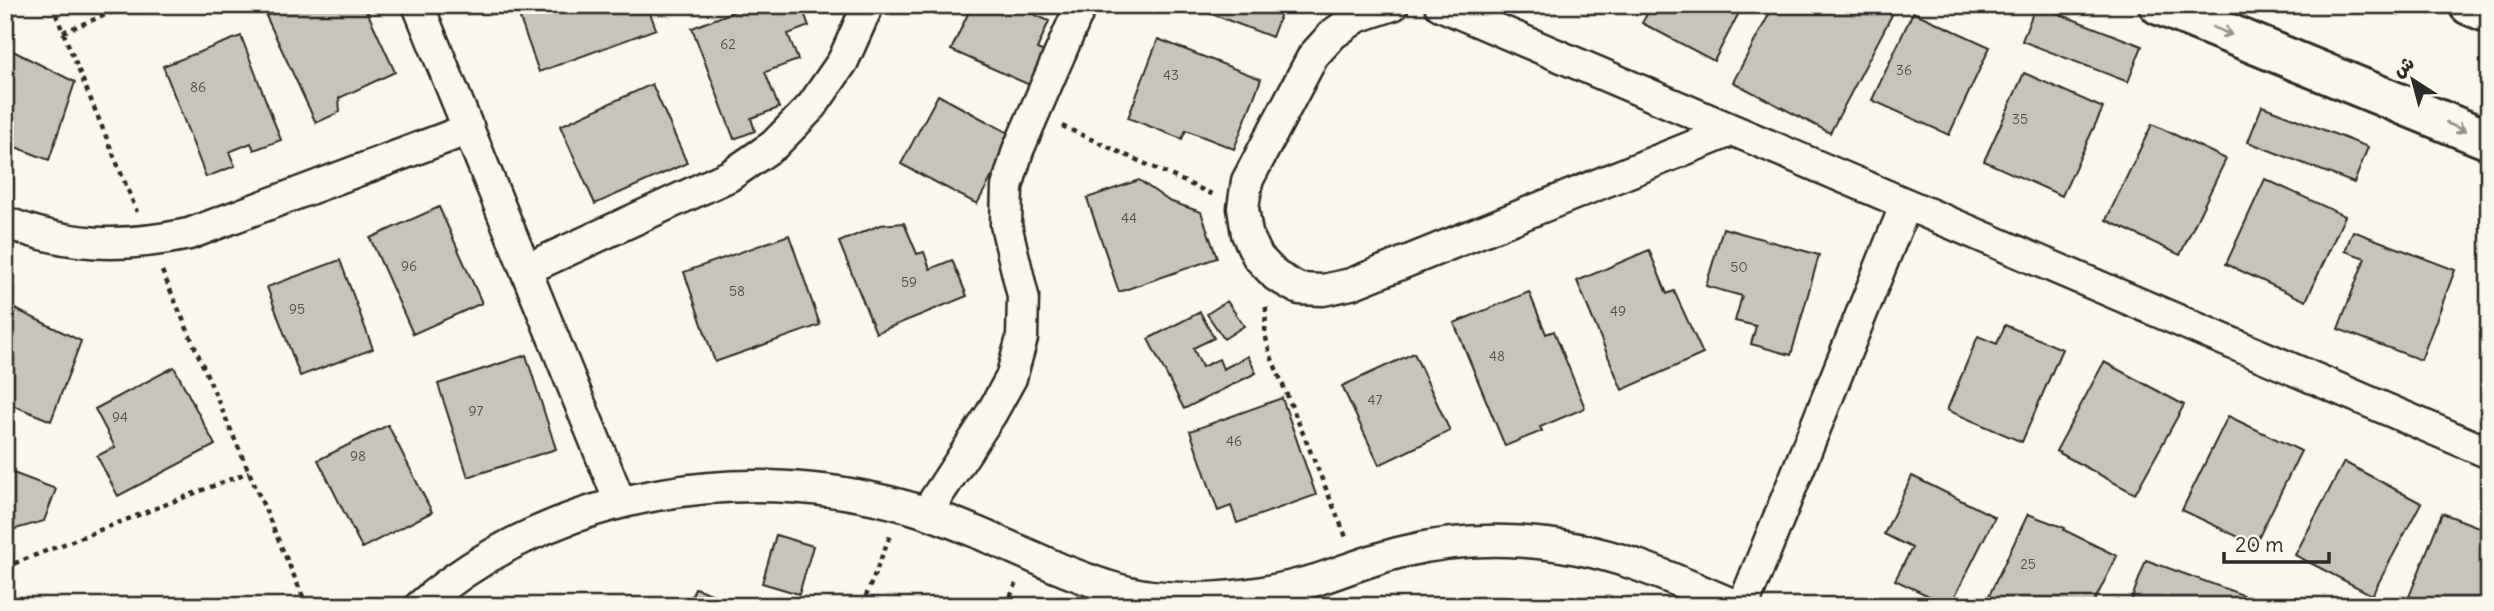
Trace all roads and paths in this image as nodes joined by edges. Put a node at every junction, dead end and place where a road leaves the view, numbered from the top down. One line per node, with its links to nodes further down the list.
1 (52, 5): 11 (path)
2 (130, 5): 11 (path)
3 (418, 5): 13 (street)
4 (868, 5): 20 (street)
5 (1081, 5): 12 (street)
6 (1392, 5): 17 (street)
7 (1440, 5): 14 (street)
8 (2159, 5): 15 (main road, one-way to 15)
9 (2469, 5): 10 (main road)
10 (2489, 13)
11 (64, 32): 19 (path)
12 (1035, 114): 17 (path); 25 (street)
13 (469, 129): 19 (street); 20 (street)
14 (1734, 130): 16 (street); 21 (street)
15 (2489, 141)
16 (1906, 204): 22 (street); 32 (street)
17 (1243, 208): 21 (street)
18 (5, 222): 19 (street)
19 (150, 242): 23 (path)
20 (527, 269): 24 (street)
21 (1276, 276): 26 (path)
22 (2488, 450)
23 (249, 472): 27 (path); 28 (path)
24 (620, 502): 25 (street); 29 (street)
25 (914, 510): 26 (street); 30 (path)
26 (1358, 565): 31 (street)
27 (5, 567)
28 (307, 606)
29 (420, 606)
30 (862, 606)
31 (1737, 606)
32 (1743, 606)

